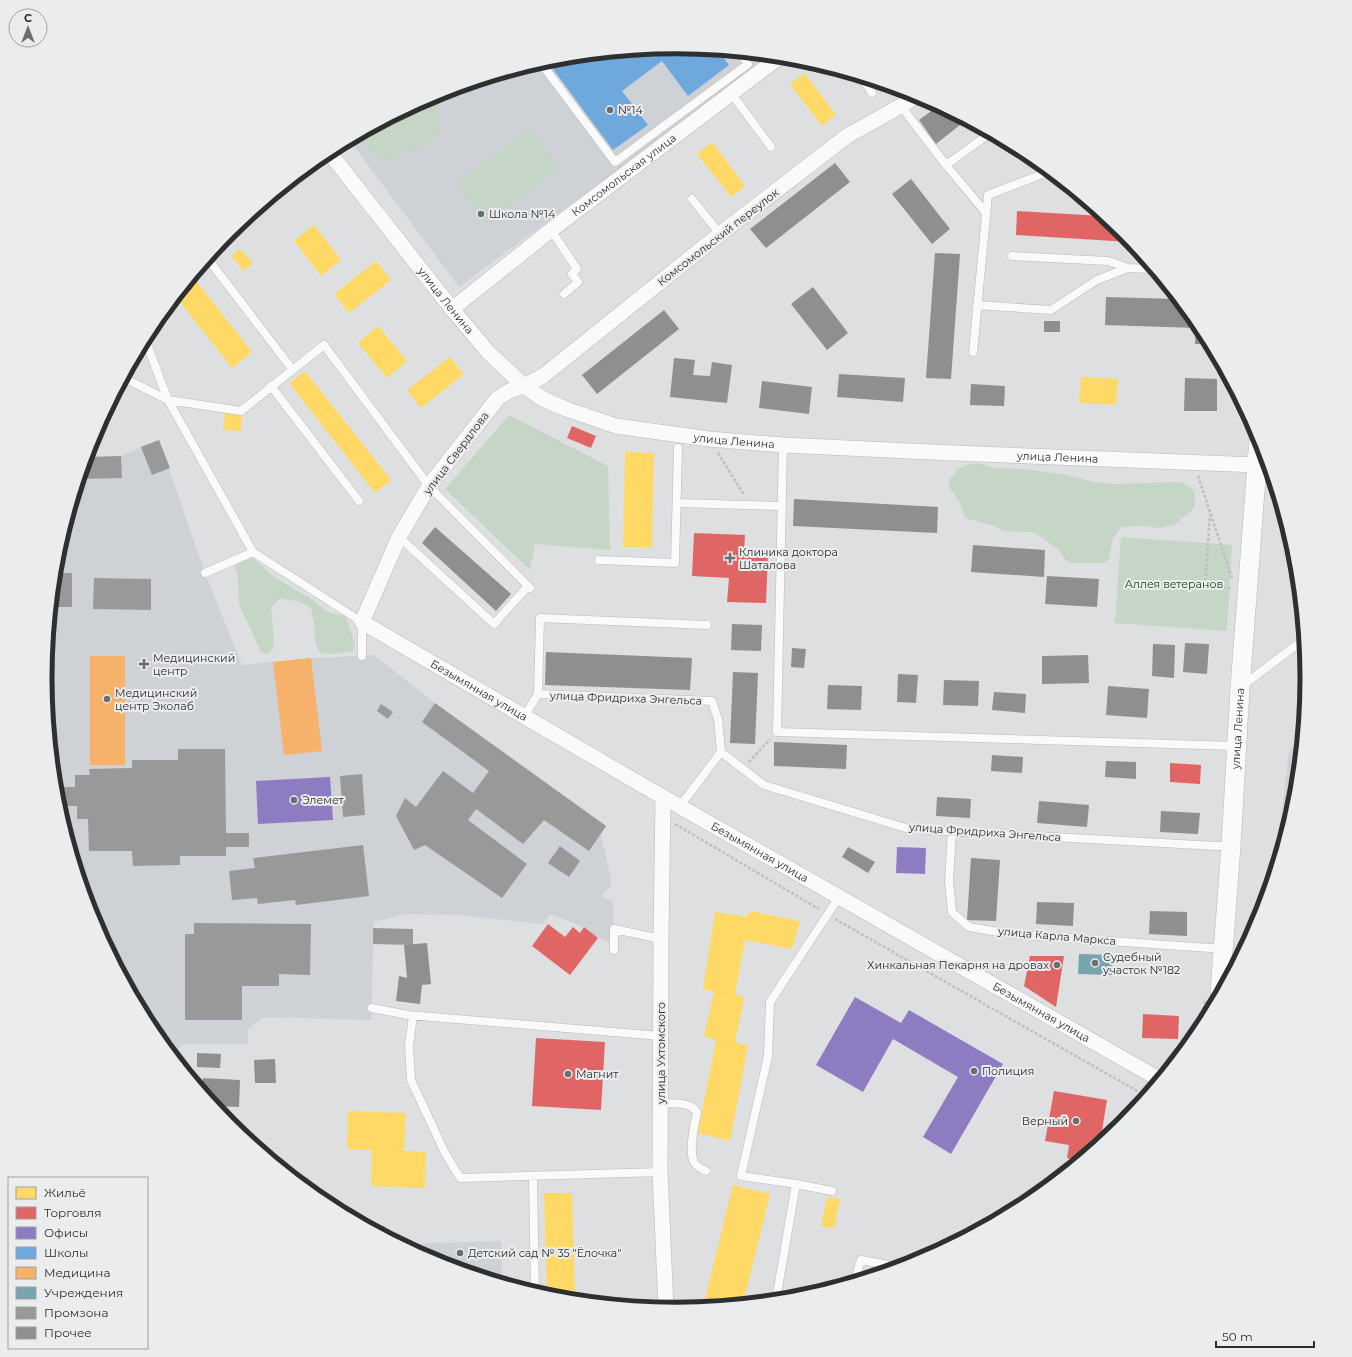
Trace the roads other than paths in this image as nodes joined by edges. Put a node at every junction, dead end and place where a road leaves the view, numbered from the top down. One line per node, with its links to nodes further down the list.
1 (744, 59): 3 (lane)
2 (772, 62): 5 (street, Комсомольская улица)
3 (545, 68)
4 (867, 85): 6 (lane)
5 (731, 93): 10 (lane); 16 (street, Комсомольская улица)
6 (872, 93)
7 (909, 100): 8 (street, Комсомольский переулок)
8 (901, 106): 12 (lane); 17 (street, Комсомольский переулок)
9 (985, 137): 12 (lane)
10 (771, 147)
11 (333, 157): 24 (street, улица Ленина)
12 (946, 165): 15 (lane)
13 (1043, 174): 15 (lane)
14 (692, 199): 17 (lane)
15 (986, 213): 23 (lane)
16 (550, 230): 22 (lane); 24 (street, Комсомольская улица)
17 (720, 234): 30 (street, Комсомольский переулок)
18 (1012, 256): 20 (lane)
19 (211, 263): 27 (lane)
20 (1128, 268): 21 (lane); 23 (lane)
21 (1146, 269)
22 (564, 294)
23 (978, 305): 26 (lane)
24 (452, 309): 30 (street, улица Ленина)
25 (148, 347): 31 (lane)
26 (973, 352)
27 (292, 369): 29 (lane); 36 (lane)
28 (128, 380): 31 (lane)
29 (271, 386): 31 (lane); 37 (lane)
30 (524, 386): 32 (street, улица Ленина); 36 (street, улица Свердлова)
31 (168, 400): 41 (lane)
32 (783, 445): 35 (street, улица Ленина); 39 (lane)
33 (678, 448): 38 (lane)
34 (1258, 455): 35 (street, улица Ленина)
35 (1258, 464): 48 (street, улица Ленина)
36 (429, 486): 40 (street, улица Свердлова); 40 (lane)
37 (360, 501)
38 (677, 503): 39 (lane); 42 (lane)
39 (782, 506): 51 (lane)
40 (399, 537): 44 (street, улица Свердлова)
41 (253, 552): 43 (lane); 44 (lane)
42 (599, 560)
43 (205, 573)
44 (362, 622): 47 (lane); 50 (street, Безымянная улица)
45 (707, 625): 49 (lane)
46 (1299, 643): 48 (lane)
47 (362, 656)
48 (1240, 688): 51 (street, улица Ленина)
49 (538, 694): 50 (lane, улица Фридриха Энгельса); 52 (lane, улица Фридриха Энгельса)
50 (524, 717): 53 (street, Безымянная улица)
51 (1236, 746): 56 (street, улица Ленина)
52 (721, 752): 54 (lane); 55 (lane, улица Фридриха Энгельса)
53 (663, 797): 54 (street, Безымянная улица); 58 (street, улица Ухтомского)
54 (680, 806): 57 (street, Безымянная улица)
55 (952, 831): 56 (lane, улица Фридриха Энгельса); 59 (lane, улица Карла Маркса)
56 (1231, 846): 59 (street, улица Ленина)
57 (839, 897): 65 (street, Безымянная улица); 70 (lane)
58 (661, 939): 60 (lane); 64 (street, улица Ухтомского)
59 (1224, 949): 61 (street, улица Ленина)
60 (614, 950)
61 (1221, 982)
62 (372, 1008): 63 (lane)
63 (413, 1016): 64 (lane); 69 (lane)
64 (661, 1036): 66 (street, улица Ухтомского)
65 (1156, 1077)
66 (661, 1103): 67 (lane); 68 (street, улица Ухтомского)
67 (706, 1171)
68 (660, 1172): 69 (lane); 76 (street, улица Ухтомского)
69 (533, 1177): 74 (lane)
70 (796, 1184): 71 (lane); 75 (lane)
71 (832, 1191)
72 (888, 1265): 73 (lane)
73 (857, 1275)
74 (535, 1286)
75 (777, 1294)
76 (666, 1302)

